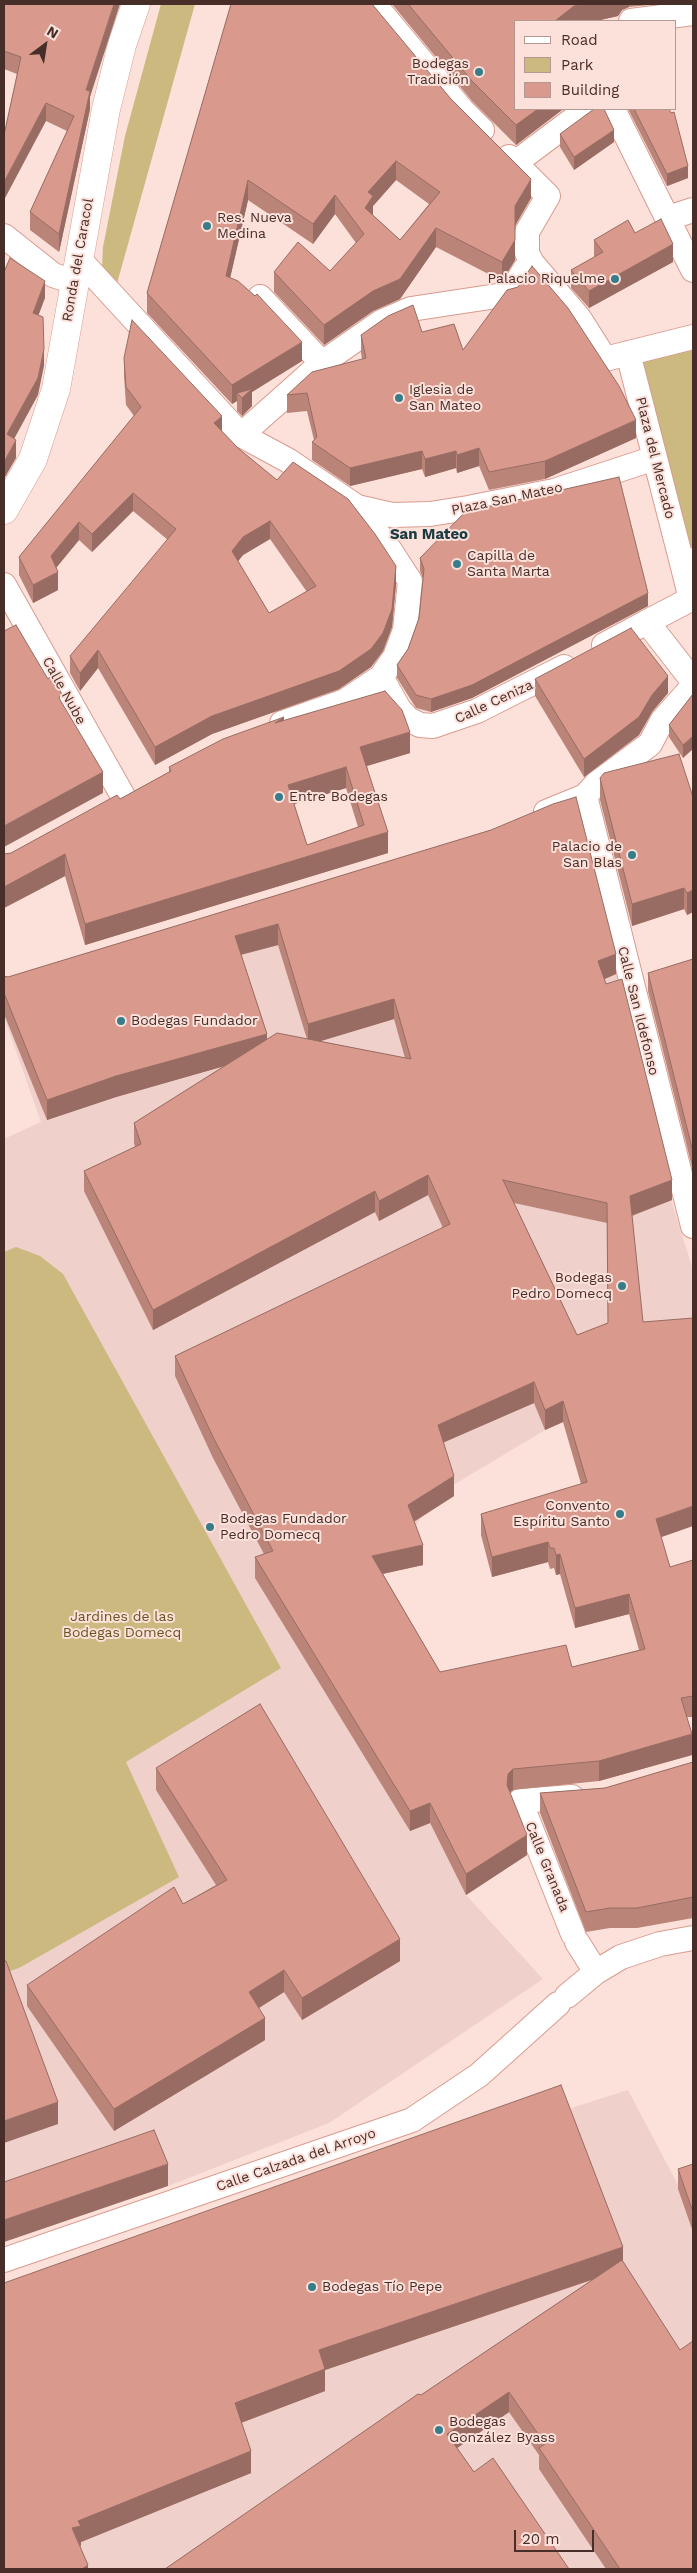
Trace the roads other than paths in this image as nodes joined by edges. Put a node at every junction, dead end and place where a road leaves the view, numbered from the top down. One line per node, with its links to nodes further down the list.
1 (136, 4): 12 (main road, Ronda del Caracol)
2 (379, 9): 7 (street)
3 (693, 13): 4 (street)
4 (638, 20)
5 (586, 110): 7 (street)
6 (614, 110): 9 (street)
7 (515, 163): 11 (street)
8 (693, 210): 9 (street)
9 (668, 218): 13 (street)
10 (4, 236): 12 (street)
11 (532, 263): 16 (street); 17 (street)
12 (76, 270): 18 (street, Plaza San Mateo); 21 (main road, Ronda del Caracol)
13 (693, 270)
14 (260, 297): 17 (street)
15 (693, 337): 16 (street)
16 (628, 353): 19 (street, Plaza del Mercado)
17 (322, 363): 18 (street)
18 (241, 435): 20 (street, Plaza San Mateo)
19 (655, 458): 20 (street, Plaza San Mateo); 22 (street, Plaza del Mercado)
20 (356, 507): 25 (street, Plaza San Mateo)
21 (4, 510)
22 (687, 562): 24 (street, Plaza del Mercado)
23 (4, 585): 29 (street, Calle Nube)
24 (647, 622): 25 (street, Calle Ceniza); 26 (street)
25 (381, 677): 28 (street)
26 (693, 682)
27 (693, 686): 30 (street)
28 (263, 730)
29 (147, 785)
30 (585, 796): 31 (street); 32 (street, Calle San Ildefonso)
31 (522, 822)
32 (691, 1214)
33 (592, 1795): 35 (street, Calle Granada)
34 (693, 1938): 35 (street, Calle Calzada del Arroyo)
35 (596, 1972): 36 (street, Calle Calzada del Arroyo)
36 (4, 2260)

